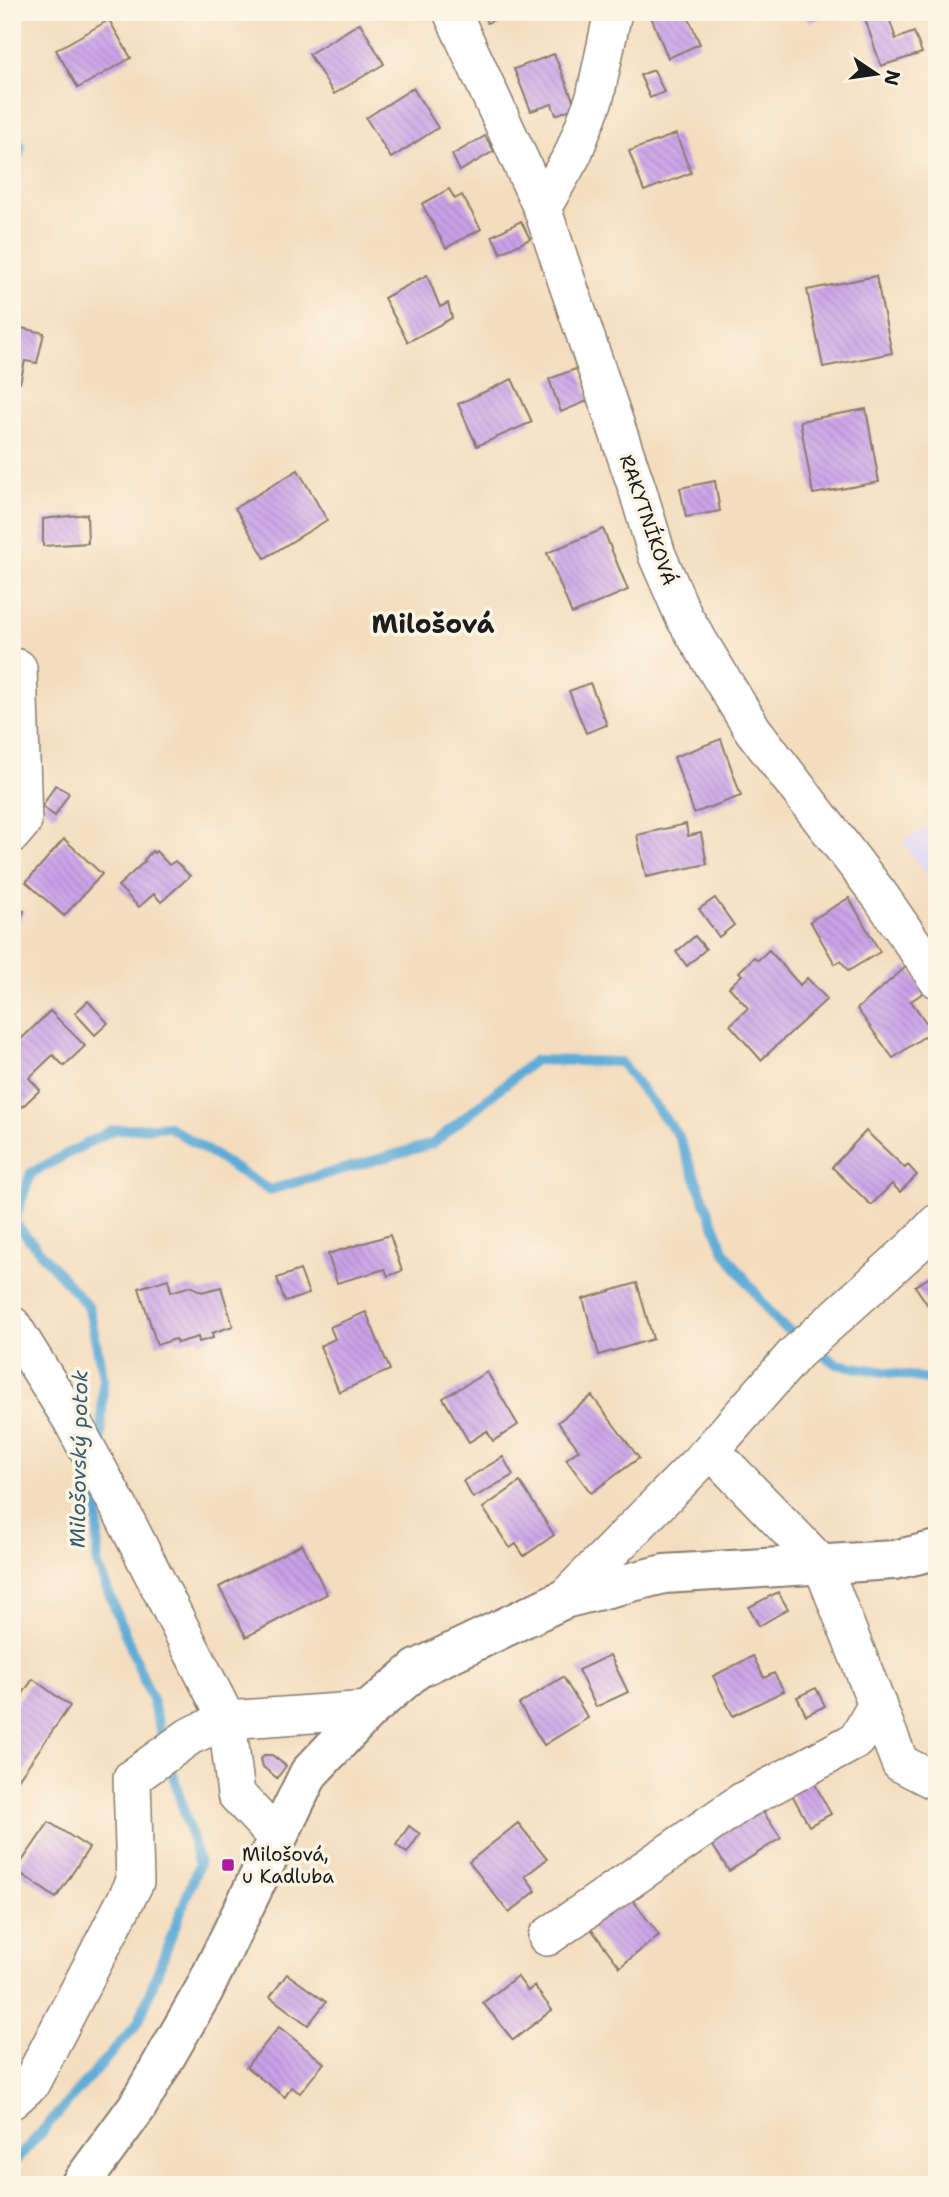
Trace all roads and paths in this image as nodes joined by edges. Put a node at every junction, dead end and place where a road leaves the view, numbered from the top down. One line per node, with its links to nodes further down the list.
1 (452, 12): 3 (street, RAKYTNÍKOVÁ)
2 (613, 12): 3 (street)
3 (542, 208): 6 (street, RAKYTNÍKOVÁ)
4 (18, 668): 5 (street)
5 (12, 834)
6 (937, 979)
7 (937, 1223): 9 (street)
8 (12, 1325): 15 (street)
9 (711, 1450): 11 (street); 12 (street)
10 (937, 1550): 11 (street)
11 (822, 1566): 12 (street); 13 (street)
12 (564, 1599): 14 (street)
13 (877, 1704): 16 (street); 18 (street)
14 (369, 1710): 15 (street); 17 (street)
15 (227, 1720): 17 (street); 19 (street)
16 (937, 1782)
17 (276, 1837): 20 (street)
18 (547, 1937)
19 (12, 2100)
20 (80, 2185)

